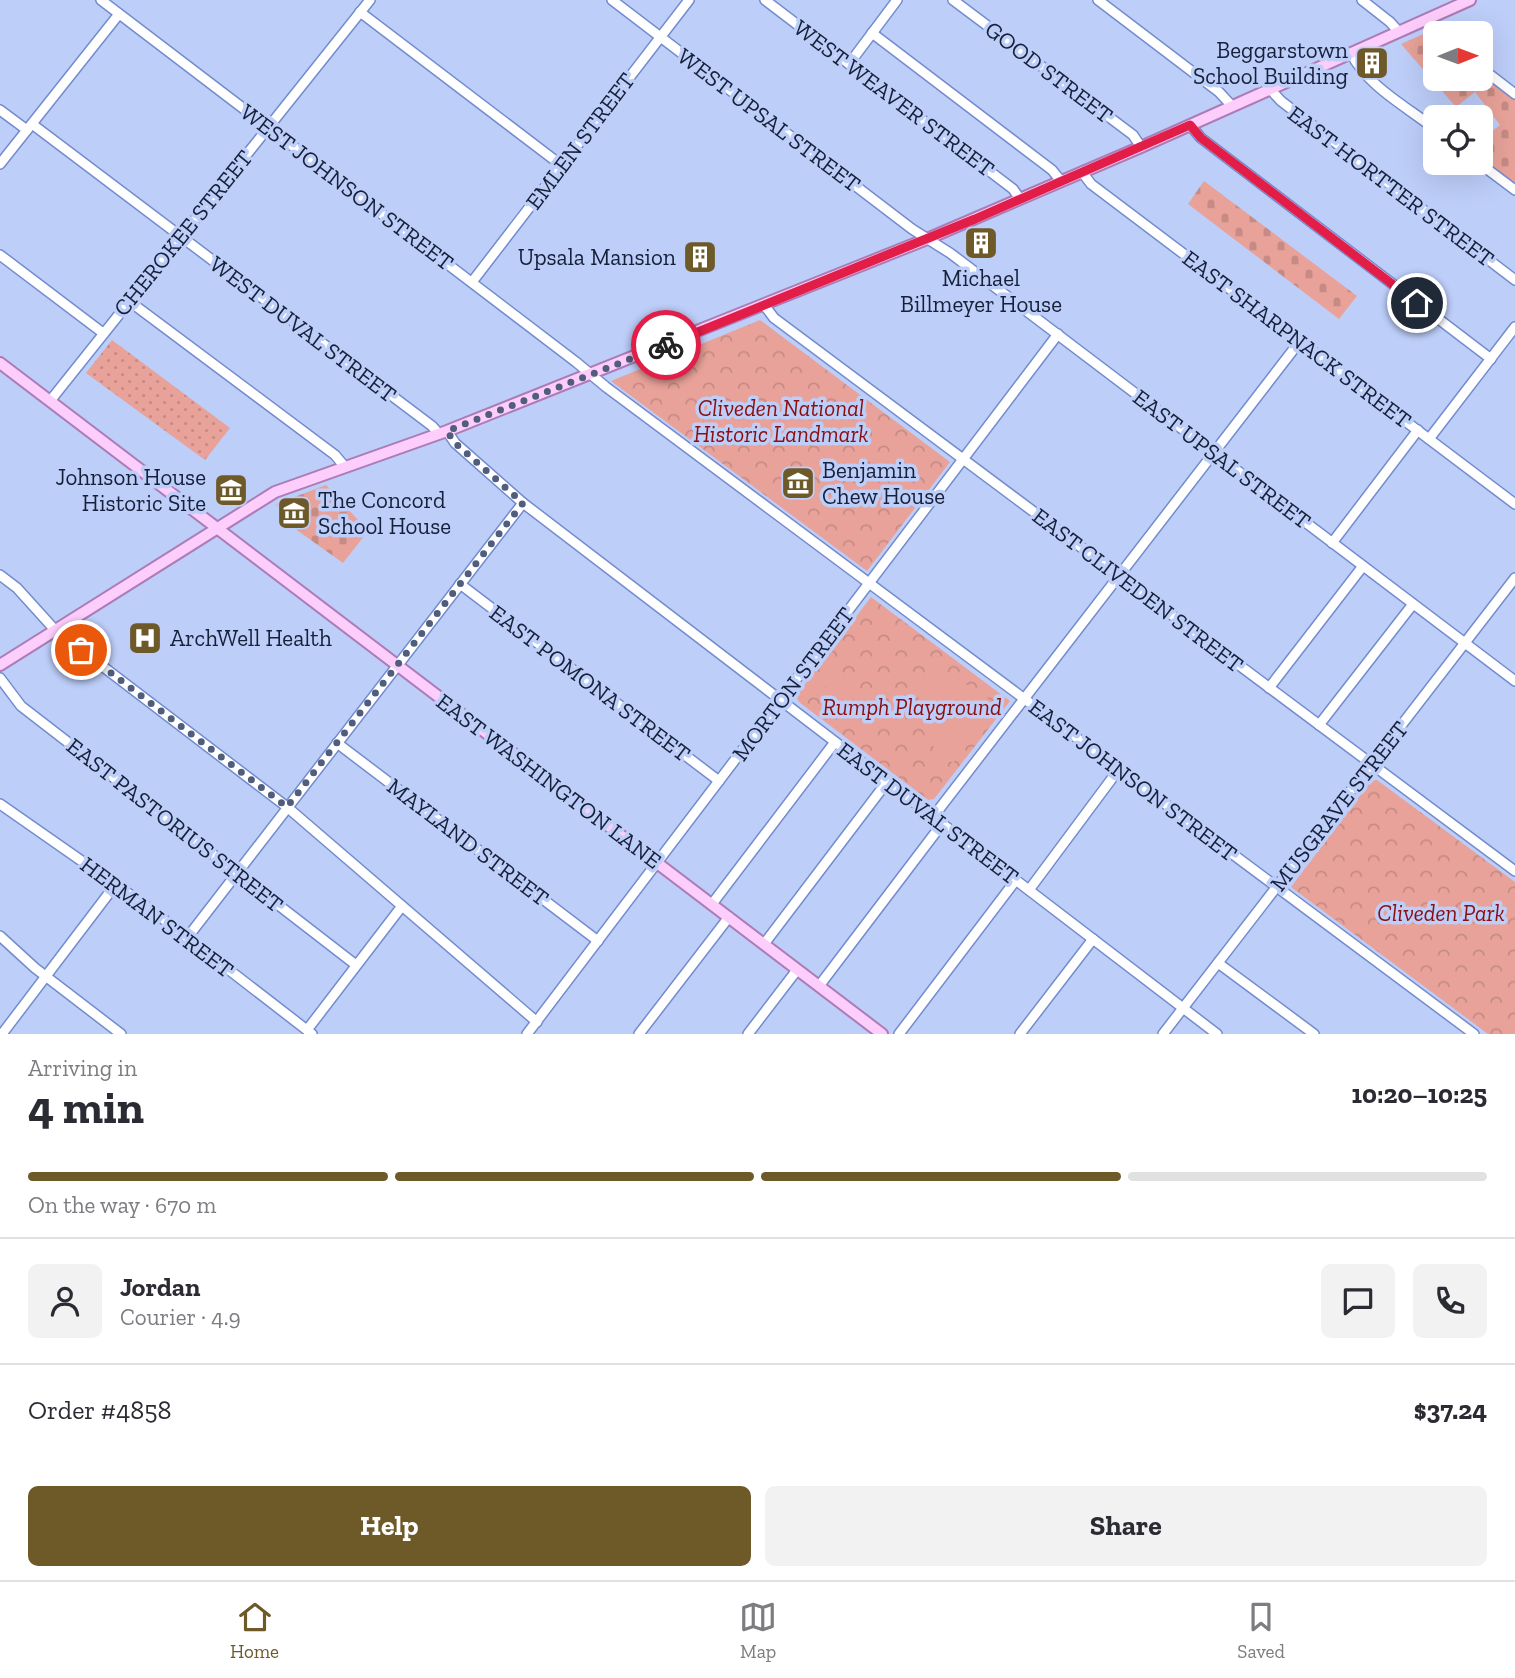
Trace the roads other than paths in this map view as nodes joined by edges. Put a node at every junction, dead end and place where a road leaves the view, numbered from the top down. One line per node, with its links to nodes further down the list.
1 (101, 0): 12 (street, WEST JOHNSON STREET)
2 (370, 0): 11 (street, CHEROKEE STREET)
3 (612, 0): 16 (street, WEST UPSAL STREET)
4 (689, 0): 16 (street, EMLEN STREET)
5 (765, 0): 18 (street, WEST WEAVER STREET)
6 (897, 0): 15 (street)
7 (953, 0): 28 (street, GOOD STREET)
8 (1097, 0): 22 (street)
9 (1362, 0): 14 (street)
10 (1470, 0): 13 (main road)
11 (360, 12): 27 (street, CHEROKEE STREET); 30 (street)
12 (119, 13): 26 (street); 27 (street, WEST JOHNSON STREET)
13 (1426, 20): 14 (main road)
14 (1399, 32): 17 (main road)
15 (872, 33): 18 (street); 33 (street)
16 (660, 37): 30 (street, EMLEN STREET); 37 (street, WEST UPSAL STREET)
17 (1351, 53): 20 (main road); 24 (street)
18 (849, 64): 35 (street, WEST WEAVER STREET)
19 (1493, 77): 21 (street)
20 (1270, 89): 22 (main road); 39 (street, EAST HORTTER STREET)
21 (1515, 94)
22 (1232, 106): 25 (main road)
23 (0, 110): 26 (street, WEST DUVAL STREET)
24 (1423, 120)
25 (1190, 125): 28 (main road); 47 (street)
26 (29, 127): 29 (street); 36 (street, WEST DUVAL STREET)
27 (268, 127): 36 (street, CHEROKEE STREET); 40 (street, WEST JOHNSON STREET)
28 (1141, 147): 31 (main road)
29 (0, 164)
30 (561, 165): 40 (street, EMLEN STREET)
31 (1082, 172): 33 (main road); 46 (street, EAST SHARPNACK STREET)
32 (1493, 174): 34 (street)
33 (1061, 181): 35 (main road)
34 (1515, 190)
35 (1020, 199): 37 (main road)
36 (181, 237): 41 (street, CHEROKEE STREET); 52 (street, WEST DUVAL STREET)
37 (927, 239): 42 (main road); 45 (street, EAST UPSAL STREET)
38 (0, 255): 44 (street)
39 (1515, 280)
40 (472, 282): 49 (street, WEST JOHNSON STREET)
41 (130, 301): 44 (street, CHEROKEE STREET); 56 (street)
42 (764, 305): 49 (main road); 55 (street, EAST CLIVEDEN STREET)
43 (1515, 327): 47 (street)
44 (103, 333): 50 (street, CHEROKEE STREET)
45 (1058, 334): 54 (street, EAST UPSAL STREET); 55 (street, MORTON STREET)
46 (1300, 341): 51 (street, EAST SHARPNACK STREET); 54 (street)
47 (1491, 359): 53 (street)
48 (0, 363): 50 (main road, EAST WASHINGTON LANE)
49 (591, 375): 52 (main road); 65 (street, EAST JOHNSON STREET)
50 (50, 401): 59 (main road, EAST WASHINGTON LANE)
51 (1418, 430): 53 (street, EAST SHARPNACK STREET); 60 (street)
52 (443, 433): 56 (main road); 57 (street, EAST DUVAL STREET)
53 (1429, 439): 58 (street, EAST SHARPNACK STREET)
54 (1214, 453): 60 (street, EAST UPSAL STREET); 63 (street)
55 (963, 460): 63 (street, EAST CLIVEDEN STREET); 65 (street, MORTON STREET)
56 (345, 467): 59 (main road)
57 (523, 503): 66 (street); 76 (street, EAST DUVAL STREET)
58 (1515, 504)
59 (217, 527): 68 (main road); 71 (main road, EAST WASHINGTON LANE)
60 (1332, 543): 61 (street, EAST UPSAL STREET)
61 (1363, 566): 67 (street, EAST UPSAL STREET); 74 (street)
62 (0, 575): 68 (street)
63 (1119, 576): 74 (street, EAST CLIVEDEN STREET); 75 (street)
64 (1515, 578): 69 (street, MUSGRAVE STREET)
65 (869, 583): 75 (street, EAST JOHNSON STREET); 76 (street, MORTON STREET)
66 (460, 584): 71 (street); 82 (street, EAST POMONA STREET)
67 (1413, 604): 69 (street, EAST UPSAL STREET); 77 (street)
68 (55, 630): 70 (main road); 85 (street)
69 (1465, 643): 73 (street, EAST UPSAL STREET); 80 (street, MUSGRAVE STREET)
70 (0, 665)
71 (397, 666): 79 (street); 88 (main road, EAST WASHINGTON LANE)
72 (0, 678): 90 (street, EAST PASTORIUS STREET)
73 (1515, 681)
74 (1269, 688): 77 (street, EAST CLIVEDEN STREET)
75 (1024, 699): 81 (street, EAST JOHNSON STREET); 86 (street)
76 (780, 701): 78 (street, EAST DUVAL STREET); 82 (street, MORTON STREET)
77 (1320, 725): 80 (street, EAST CLIVEDEN STREET)
78 (835, 742): 83 (street, EAST DUVAL STREET); 95 (street)
79 (337, 743): 85 (street); 101 (street, MAYLAND STREET)
80 (1372, 764): 89 (street, EAST CLIVEDEN STREET); 93 (street, MUSGRAVE STREET)
81 (1119, 769): 93 (street, EAST JOHNSON STREET); 94 (street)
82 (719, 781): 88 (street, MORTON STREET)
83 (887, 782): 86 (street, EAST DUVAL STREET); 102 (street)
84 (0, 804): 92 (street, HERMAN STREET)
85 (287, 807): 90 (street); 96 (street)
86 (933, 817): 87 (street, EAST DUVAL STREET)
87 (942, 824): 91 (street, EAST DUVAL STREET); 107 (street)
88 (657, 863): 95 (main road, EAST WASHINGTON LANE); 101 (street, MORTON STREET)
89 (1515, 871)
90 (237, 872): 99 (street); 104 (street, EAST PASTORIUS STREET)
91 (1016, 880): 94 (street, EAST DUVAL STREET); 117 (street)
92 (116, 884): 99 (street, HERMAN STREET); 106 (street)
93 (1276, 887): 103 (street, MUSGRAVE STREET); 122 (street, EAST JOHNSON STREET)
94 (1029, 890): 100 (street, EAST DUVAL STREET)
95 (712, 904): 97 (main road, EAST WASHINGTON LANE)
96 (402, 906): 104 (street); 110 (street)
97 (729, 917): 102 (main road, EAST WASHINGTON LANE); 114 (street)
98 (0, 936): 106 (street)
99 (187, 937): 112 (street, HERMAN STREET)
100 (1093, 939): 108 (street, EAST DUVAL STREET); 118 (street)
101 (598, 941): 110 (street, MORTON STREET)
102 (764, 944): 105 (main road, EAST WASHINGTON LANE)
103 (1218, 963): 108 (street, MUSGRAVE STREET); 121 (street)
104 (356, 965): 112 (street)
105 (797, 970): 107 (main road, EAST WASHINGTON LANE); 115 (street)
106 (46, 976): 109 (street); 113 (street)
107 (818, 986): 111 (main road, EAST WASHINGTON LANE)
108 (1183, 1008): 119 (street, MUSGRAVE STREET); 120 (street, EAST DUVAL STREET)
109 (4, 1027)
110 (533, 1030)
111 (868, 1030): 116 (main road, EAST WASHINGTON LANE)
112 (309, 1032)
113 (121, 1034)
114 (639, 1034)
115 (748, 1034)
116 (882, 1034)
117 (899, 1034)
118 (1020, 1034)
119 (1163, 1034)
120 (1217, 1034)
121 (1314, 1034)
122 (1474, 1034)

